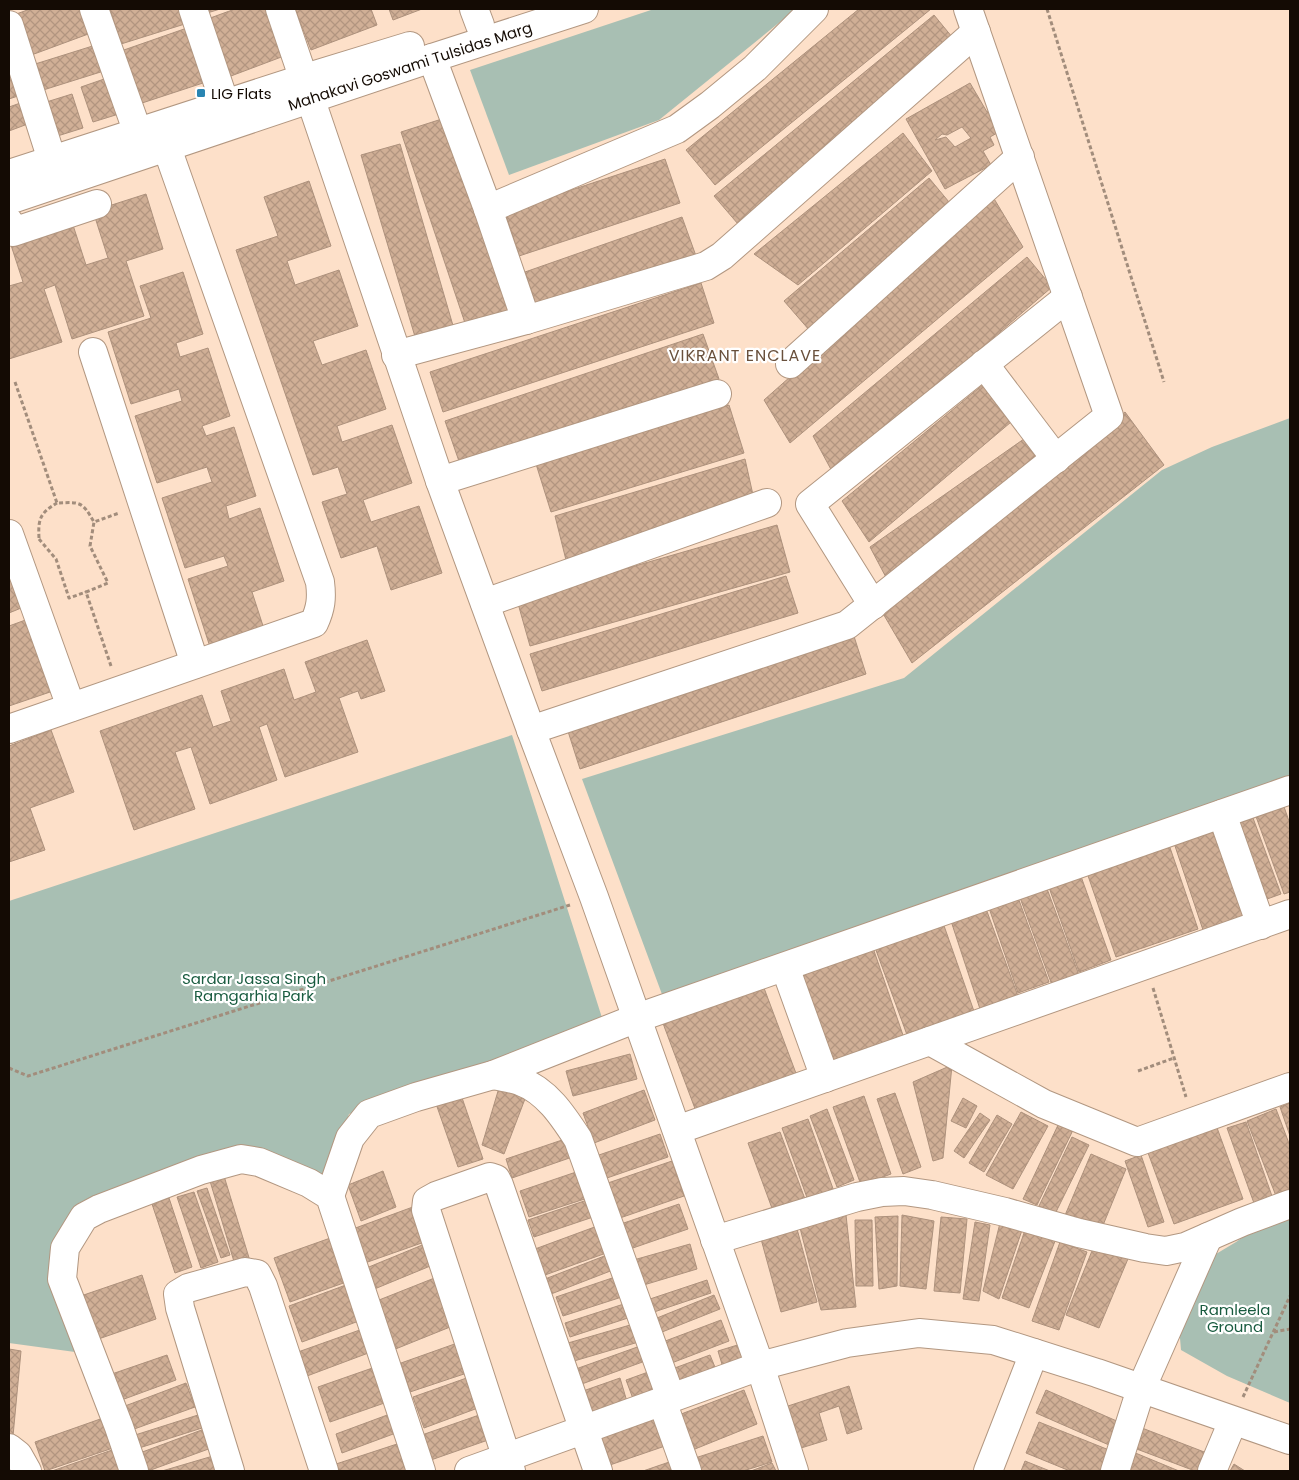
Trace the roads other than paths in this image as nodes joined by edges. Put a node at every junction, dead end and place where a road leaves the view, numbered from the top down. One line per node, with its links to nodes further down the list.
1 (94, 9): 13 (street)
2 (193, 9): 12 (street)
3 (280, 9): 11 (street)
4 (528, 9): 7 (street, Mahakavi Goswami Tulsidas Marg)
5 (584, 9): 10 (street, Mahakavi Goswami Tulsidas Marg)
6 (814, 9): 20 (street)
7 (477, 17): 11 (street, Mahakavi Goswami Tulsidas Marg)
8 (972, 20): 15 (street); 23 (street)
9 (9, 25): 16 (street)
10 (432, 58): 11 (street, Mahakavi Goswami Tulsidas Marg); 20 (street)
11 (308, 88): 12 (street, Mahakavi Goswami Tulsidas Marg); 14 (street, Mahakavi Goswami Tulsidas Marg); 25 (street)
12 (225, 104): 13 (street, Mahakavi Goswami Tulsidas Marg)
13 (138, 133): 16 (street, Mahakavi Goswami Tulsidas Marg)
14 (166, 148): 18 (street, Mahakavi Goswami Tulsidas Marg); 35 (street)
15 (1020, 157): 22 (street); 26 (street)
16 (52, 160): 17 (street, Mahakavi Goswami Tulsidas Marg)
17 (9, 174)
18 (9, 200)
19 (97, 204): 21 (street)
20 (488, 209): 23 (street)
21 (10, 229)
22 (1068, 296): 27 (street); 29 (street)
23 (526, 320): 25 (street)
24 (93, 352): 35 (street)
25 (396, 355): 30 (street)
26 (790, 364)
27 (984, 364): 29 (street); 34 (street)
28 (717, 394): 30 (street)
29 (1056, 459): 34 (street)
30 (440, 481): 33 (street)
31 (767, 503): 33 (street)
32 (11, 541): 36 (street)
33 (485, 603): 38 (street)
34 (873, 605): 38 (street)
35 (195, 664): 36 (street)
36 (71, 707): 37 (street)
37 (9, 729)
38 (531, 730): 44 (street)
39 (1290, 790): 40 (street)
40 (1222, 814): 42 (street); 43 (street)
41 (1290, 914): 42 (street)
42 (1261, 925): 45 (street)
43 (785, 967): 44 (street); 47 (street)
44 (637, 1018): 46 (street); 49 (street)
45 (930, 1041): 47 (street); 48 (street)
46 (492, 1075): 50 (street); 57 (street)
47 (825, 1078): 49 (street)
48 (1290, 1087)
49 (677, 1130): 53 (street)
50 (330, 1196): 64 (street); 67 (street)
51 (1290, 1204): 52 (street)
52 (1208, 1237): 53 (street); 56 (street)
53 (715, 1240): 55 (street)
54 (1034, 1353): 55 (street); 56 (street); 72 (street)
55 (760, 1366): 57 (street); 71 (street)
56 (1141, 1389): 58 (street); 73 (street)
57 (667, 1400): 59 (street); 70 (street)
58 (1233, 1420): 60 (street); 74 (street)
59 (584, 1430): 62 (street); 62 (street); 69 (street)
60 (1290, 1440)
61 (9, 1448): 63 (street)
62 (509, 1465): 68 (street)
63 (27, 1471)
64 (134, 1471)
65 (230, 1471): 66 (street)
66 (324, 1471)
67 (421, 1471)
68 (469, 1471)
69 (598, 1471)
70 (687, 1471)
71 (794, 1471)
72 (988, 1471)
73 (1115, 1471)
74 (1212, 1471)

